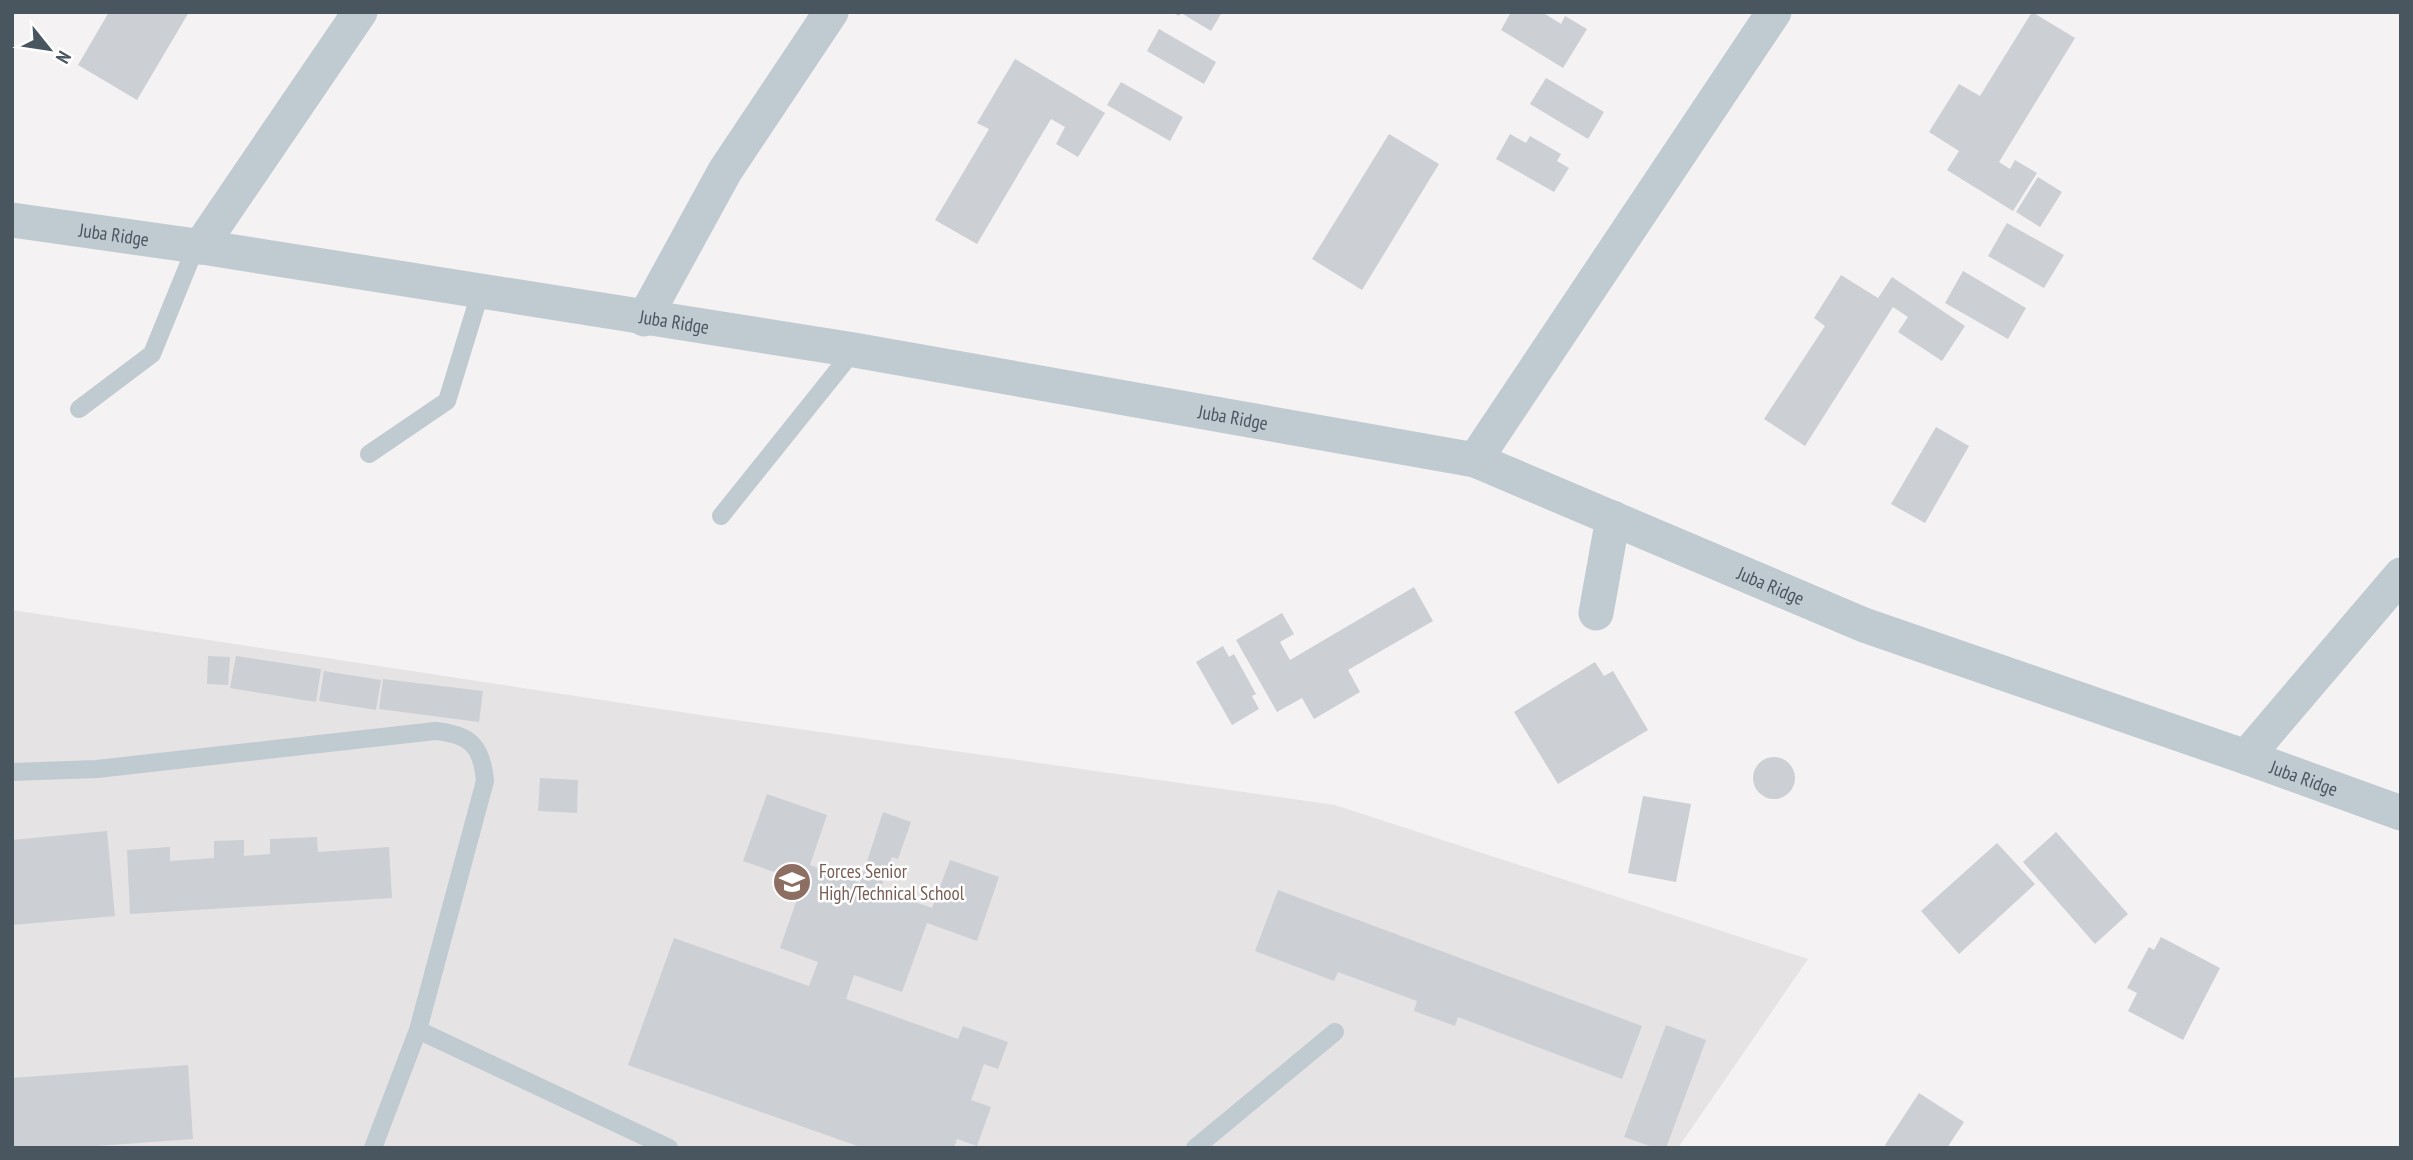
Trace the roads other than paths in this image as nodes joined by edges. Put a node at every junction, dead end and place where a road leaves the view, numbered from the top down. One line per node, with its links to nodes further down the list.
1 (360, 12): 5 (street)
2 (831, 12): 7 (street)
3 (1774, 12): 11 (street)
4 (12, 220): 5 (street, Juba Ridge)
5 (198, 246): 6 (street, Juba Ridge); 9 (lane)
6 (481, 290): 7 (street, Juba Ridge); 10 (lane)
7 (644, 319): 8 (street, Juba Ridge)
8 (853, 350): 11 (street, Juba Ridge); 12 (lane)
9 (79, 409)
10 (369, 454)
11 (1475, 460): 13 (street, Juba Ridge)
12 (720, 516)
13 (1613, 518): 15 (street); 16 (street, Juba Ridge)
14 (2401, 575): 16 (street)
15 (1596, 613)
16 (2246, 757): 18 (street, Juba Ridge)
17 (12, 772): 19 (lane)
18 (2401, 813)
19 (418, 1030): 21 (lane); 22 (lane)
20 (1335, 1032): 23 (lane)
21 (373, 1148)
22 (669, 1148)
23 (1195, 1148)

